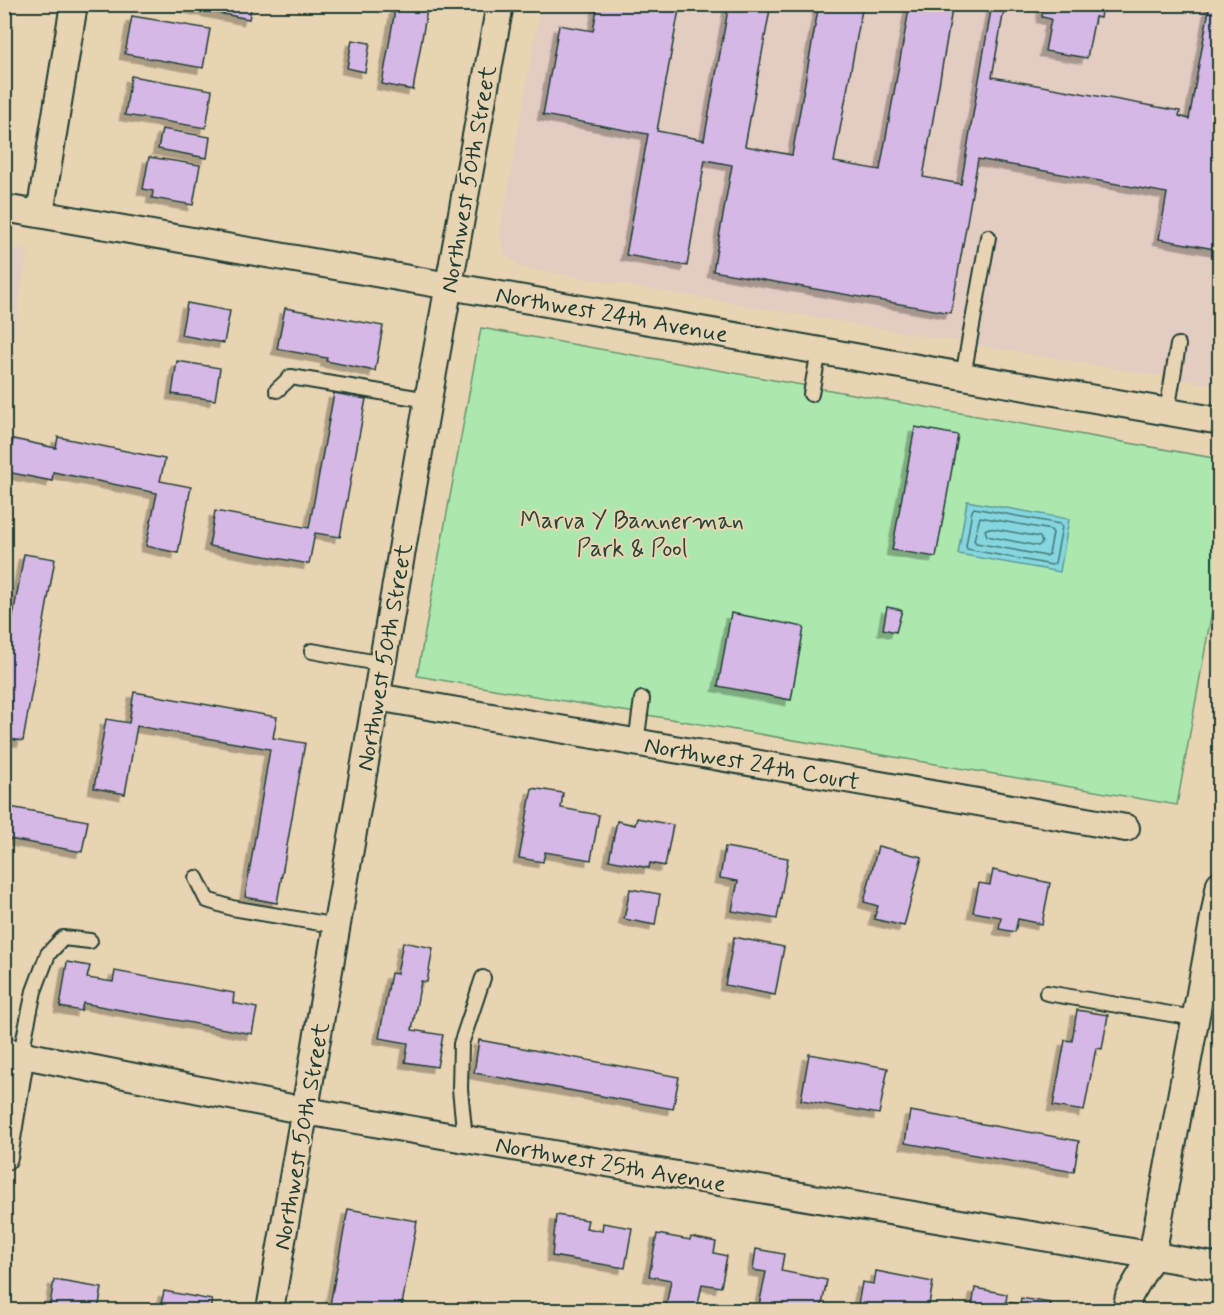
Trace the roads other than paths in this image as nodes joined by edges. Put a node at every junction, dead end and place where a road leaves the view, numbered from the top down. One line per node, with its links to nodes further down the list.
1 (74, 4): 4 (street)
2 (500, 4): 6 (street, Northwest 50th Street)
3 (5, 210): 4 (street, Northwest 24th Avenue)
4 (40, 214): 6 (street, Northwest 24th Avenue)
5 (988, 237): 9 (lane)
6 (448, 285): 8 (street, Northwest 24th Avenue); 12 (street, Northwest 50th Street)
7 (1178, 345): 13 (lane)
8 (819, 351): 9 (street, Northwest 24th Avenue); 11 (lane)
9 (963, 376): 13 (street, Northwest 24th Avenue)
10 (277, 390): 12 (lane)
11 (811, 394)
12 (428, 400): 16 (street, Northwest 50th Street)
13 (1167, 412): 14 (street, Northwest 24th Avenue)
14 (1220, 421)
15 (312, 651): 16 (lane)
16 (383, 664): 17 (street, Northwest 50th Street)
17 (377, 697): 19 (street, Northwest 24th Court); 23 (street, Northwest 50th Street)
18 (642, 699): 19 (lane)
19 (636, 742): 20 (street, Northwest 24th Court)
20 (1126, 828)
21 (196, 878): 23 (lane)
22 (1220, 884): 27 (street)
23 (338, 926): 29 (street, Northwest 50th Street)
24 (90, 941): 28 (lane)
25 (483, 978): 30 (lane)
26 (1047, 993): 27 (lane)
27 (1194, 1018): 32 (street)
28 (13, 1052): 29 (street, Northwest 25th Avenue); 31 (street)
29 (306, 1110): 30 (street, Northwest 25th Avenue); 34 (street, Northwest 50th Street)
30 (465, 1139): 32 (street, Northwest 25th Avenue)
31 (4, 1157)
32 (1152, 1256): 33 (street, Northwest 25th Avenue); 35 (street)
33 (1220, 1267)
34 (270, 1311)
35 (1126, 1311)

